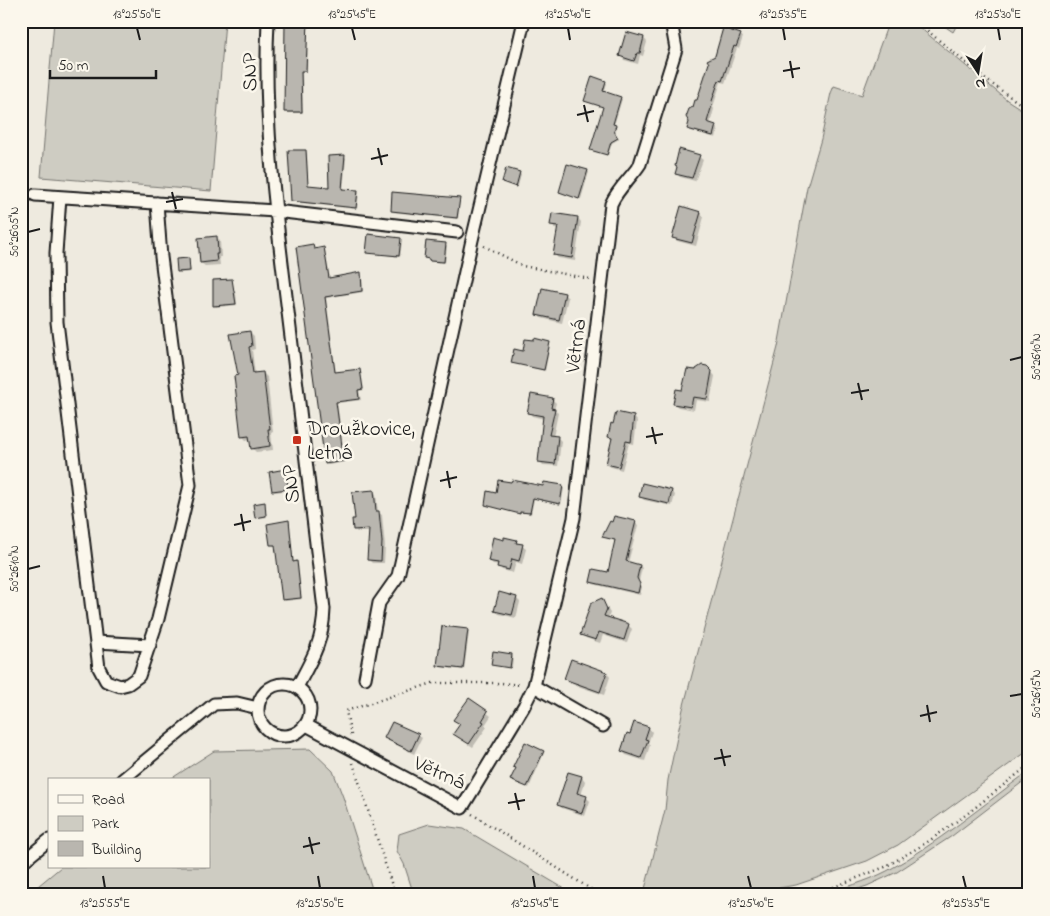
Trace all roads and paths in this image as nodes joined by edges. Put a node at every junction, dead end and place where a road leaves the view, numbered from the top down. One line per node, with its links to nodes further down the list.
1 (268, 21): 9 (street, SNP)
2 (524, 21): 11 (street)
3 (671, 21): 12 (street, Větrná)
4 (916, 21): 5 (path)
5 (1029, 110)
6 (35, 195): 7 (street)
7 (60, 197): 8 (street); 13 (street)
8 (157, 203): 9 (street); 14 (street)
9 (275, 211): 10 (street); 17 (street, SNP)
10 (457, 232)
11 (472, 240): 12 (path); 15 (street)
12 (601, 282): 16 (street, Větrná)
13 (96, 642): 14 (street); 14 (street)
14 (150, 645)
15 (365, 678)
16 (534, 686): 20 (street); 21 (path); 24 (street, Větrná)
17 (297, 687): 18 (street); 19 (street)
18 (258, 708): 19 (street); 23 (street)
19 (306, 726): 21 (street, Větrná)
20 (603, 726)
21 (354, 750): 24 (street, Větrná); 27 (path)
22 (1029, 765): 29 (path)
23 (124, 778)
24 (462, 808): 28 (path)
25 (48, 841): 26 (street)
26 (21, 863)
27 (395, 895)
28 (600, 895)
29 (804, 895)

